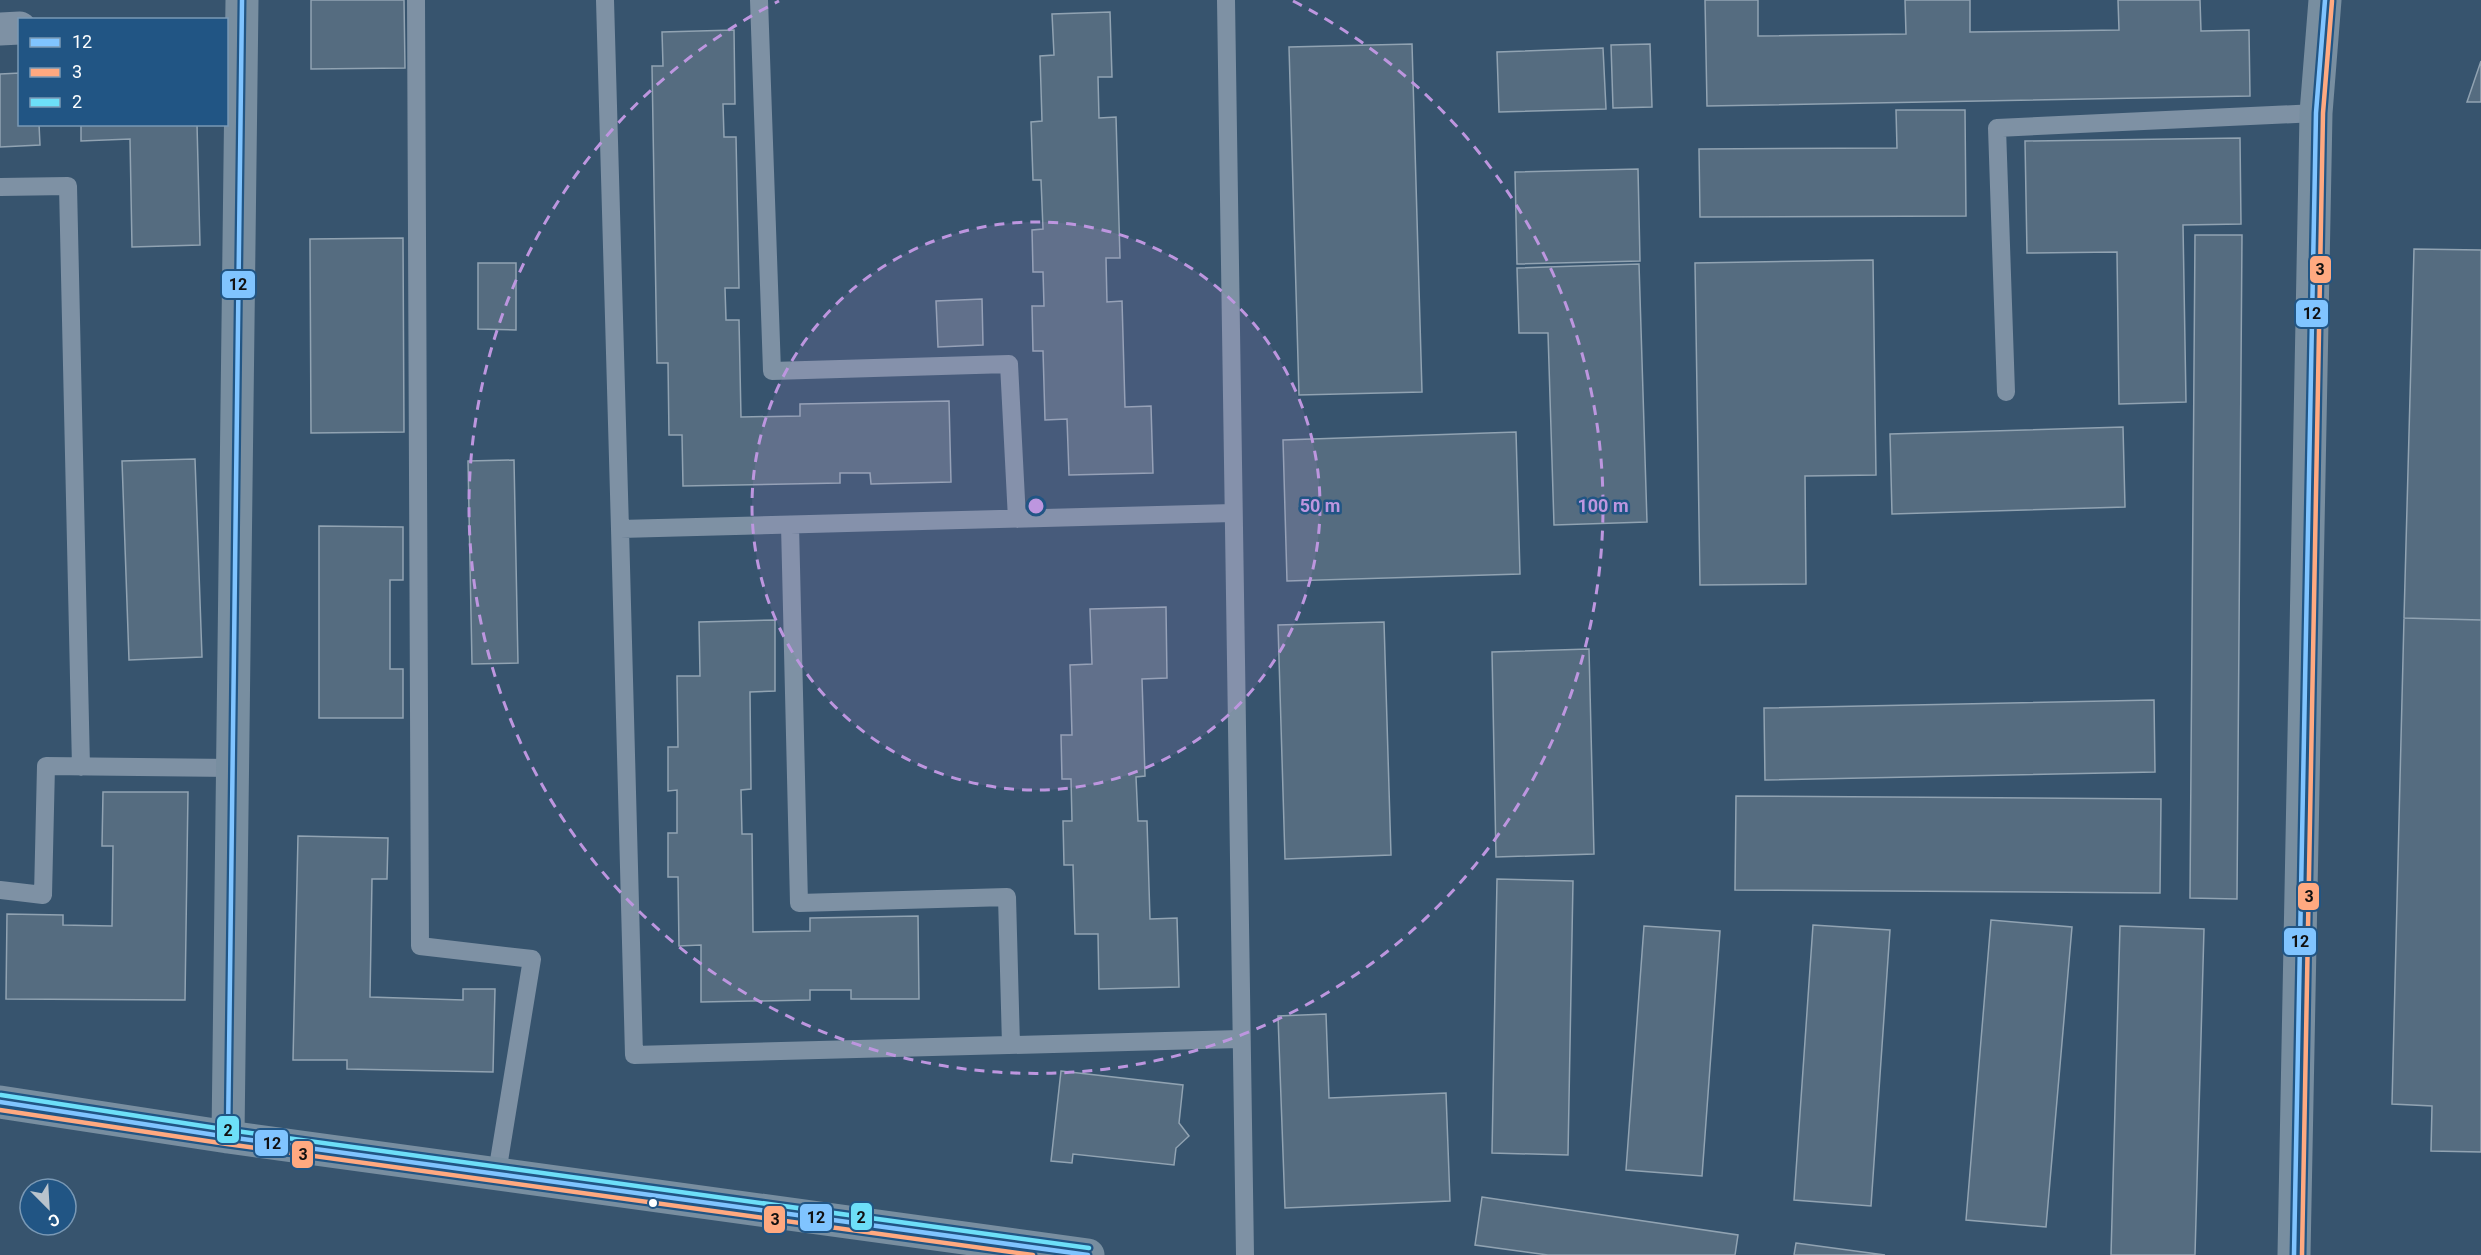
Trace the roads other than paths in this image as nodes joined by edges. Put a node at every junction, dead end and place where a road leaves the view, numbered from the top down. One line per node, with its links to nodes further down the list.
1 (416, 0): 23 (lane)
2 (605, 0): 15 (lane)
3 (759, 0): 13 (lane)
4 (1226, 0): 12 (lane)
5 (2325, 0): 9 (street)
6 (237, 14): 17 (street)
7 (18, 28): 8 (street)
8 (0, 29)
9 (2316, 113): 11 (lane); 26 (street)
10 (0, 187): 16 (lane)
11 (2007, 392)
12 (1233, 513): 13 (lane); 19 (lane)
13 (1017, 519): 14 (lane)
14 (790, 525): 15 (lane); 20 (lane)
15 (620, 529): 20 (lane)
16 (81, 767): 17 (lane); 18 (lane)
17 (232, 768): 22 (street)
18 (0, 890)
19 (1240, 1039): 20 (lane); 25 (lane)
20 (1011, 1045)
21 (0, 1102): 22 (street)
22 (228, 1137): 23 (street)
23 (497, 1173): 24 (street)
24 (1088, 1255)
25 (1245, 1255)
26 (2294, 1255)

